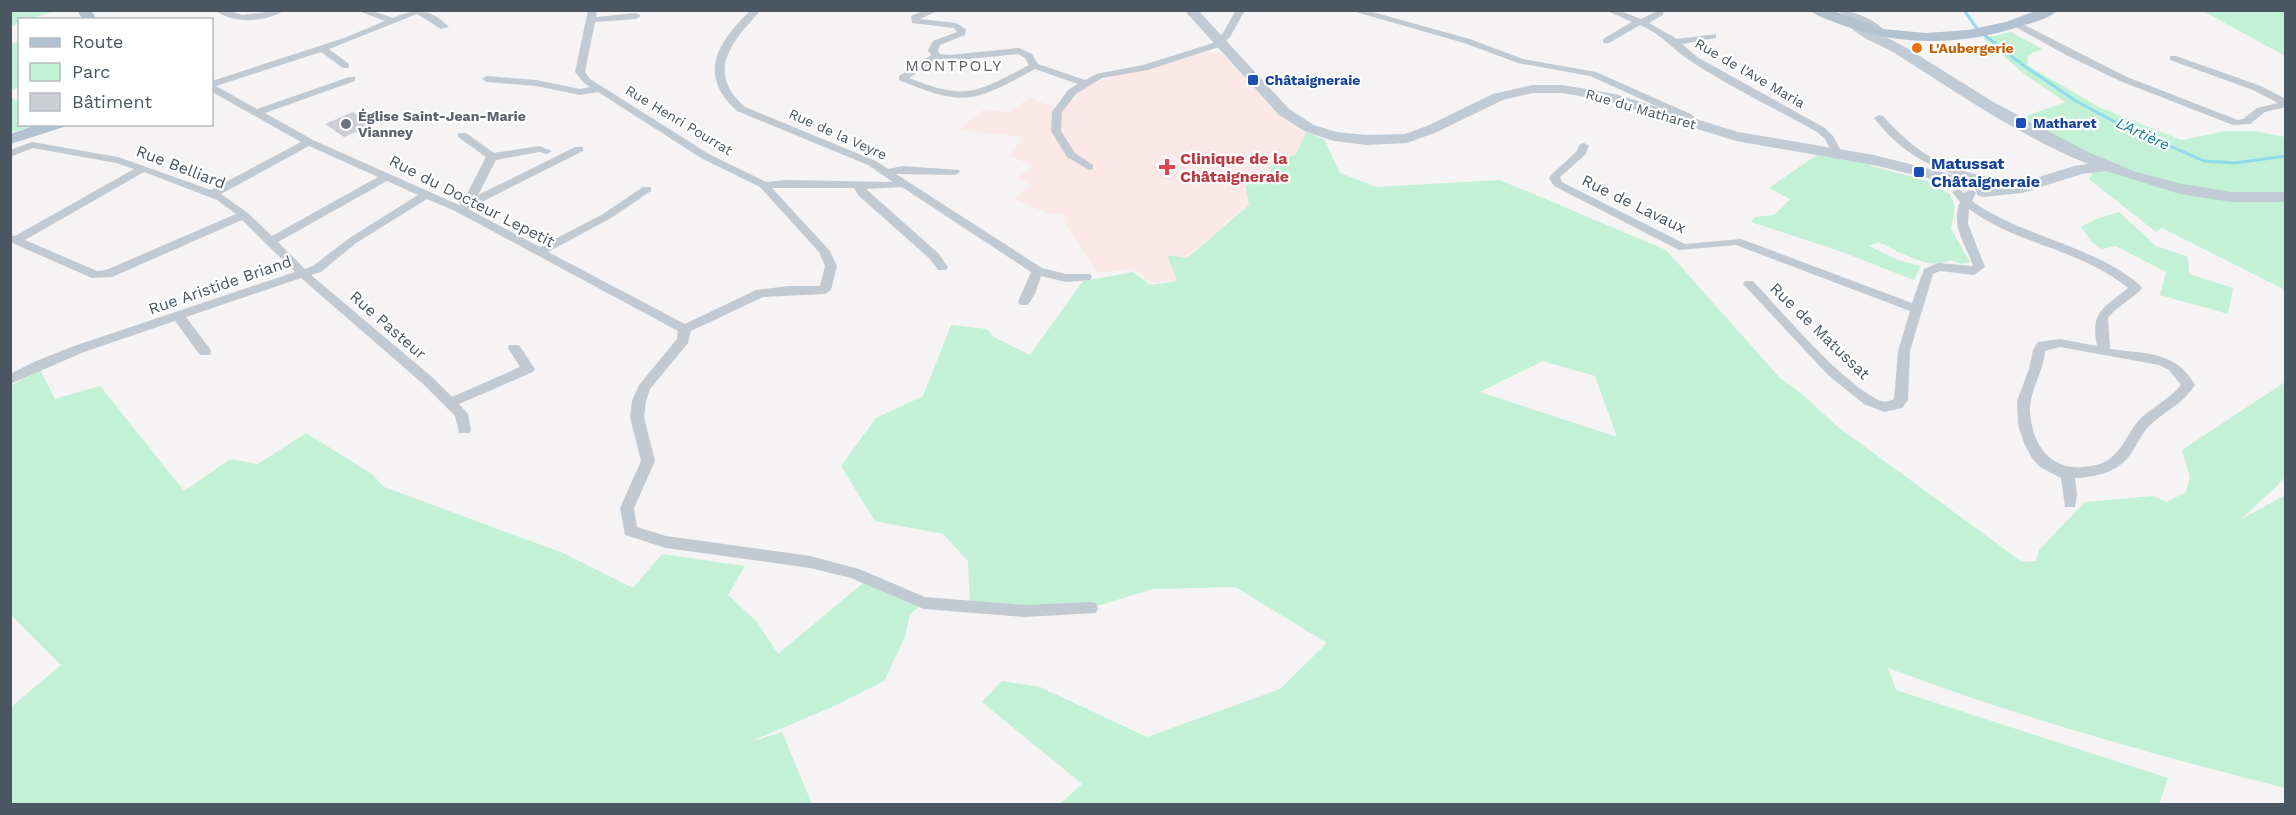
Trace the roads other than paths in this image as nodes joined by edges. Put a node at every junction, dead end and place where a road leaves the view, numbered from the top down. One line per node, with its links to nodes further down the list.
1 (281, 10): 12 (street)
2 (360, 10): 17 (street)
3 (757, 10): 57 (street, Rue de la Veyre)
4 (936, 10): 27 (street)
5 (1190, 10): 25 (street, Rue du Matharet)
6 (1241, 10): 25 (street)
7 (1353, 10): 42 (street)
8 (1609, 10): 18 (street)
9 (1817, 10): 22 (main road)
10 (1838, 10): 22 (street)
11 (2051, 10): 19 (main road)
12 (222, 11)
13 (421, 11): 17 (street); 20 (street)
14 (1660, 13): 18 (street)
15 (592, 15): 16 (street); 38 (street, Rue Henri Pourrat)
16 (636, 16)
17 (393, 21): 26 (street)
18 (1640, 22): 23 (street); 24 (street)
19 (2015, 23): 22 (main road); 39 (street)
20 (444, 27)
21 (1713, 36): 24 (street, Rue de l'Ave Maria)
22 (1893, 39): 54 (street)
23 (1606, 41)
24 (1676, 42): 51 (street, Rue de l'Ave Maria)
25 (1219, 43): 34 (street); 35 (street, Rue du Matharet)
26 (322, 48): 29 (street); 36 (street)
27 (936, 56): 30 (street); 30 (street)
28 (2173, 58): 39 (street)
29 (346, 66)
30 (1035, 66): 34 (street)
31 (352, 79): 40 (street)
32 (487, 79): 38 (street)
33 (1298, 79): 35 (street)
34 (1085, 83): 55 (street)
35 (1258, 85): 42 (street, Rue du Matharet)
36 (213, 86)
37 (213, 87): 40 (street, Rue du Docteur Lepetit)
38 (599, 89): 61 (street, Rue Henri Pourrat)
39 (2286, 104)
40 (255, 113): 47 (street, Rue du Docteur Lepetit)
41 (1878, 118): 63 (street)
42 (1692, 123): 51 (street, Rue du Matharet)
43 (54, 126): 46 (main road)
44 (462, 135): 53 (street)
45 (10, 137): 46 (main road)
46 (31, 139): 52 (street); 56 (street, Rue Belliard)
47 (309, 142): 59 (street, Rue du Docteur Lepetit); 66 (street)
48 (1584, 146): 80 (street, Rue de Lavaux)
49 (579, 149): 69 (street)
50 (547, 151): 53 (street)
51 (1837, 153): 65 (street, Rue du Matharet)
52 (10, 154)
53 (492, 157): 69 (street)
54 (2082, 164): 63 (street); 68 (street)
55 (1089, 166)
56 (143, 168): 66 (street, Rue Belliard); 71 (street)
57 (886, 172): 58 (street); 60 (street, Rue de la Veyre)
58 (955, 172)
59 (388, 176): 67 (street, Rue du Docteur Lepetit); 72 (street)
60 (903, 184): 62 (street, Rue Henri Pourrat); 75 (street, Rue de la Veyre)
61 (764, 185): 62 (street, Rue Henri Pourrat); 82 (street)
62 (858, 185): 74 (street)
63 (2022, 188): 65 (street)
64 (647, 189): 73 (street)
65 (1963, 192): 80 (street, Rue de Matussat); 85 (street)
66 (212, 194): 70 (street, Rue Belliard)
67 (427, 194): 69 (street, Rue du Docteur Lepetit); 76 (street, Rue Aristide Briand)
68 (2286, 197)
69 (456, 208): 73 (street, Rue du Docteur Lepetit)
70 (244, 215): 71 (street); 72 (street, Rue Belliard)
71 (14, 238)
72 (272, 241): 76 (street, Rue Belliard)
73 (539, 252): 82 (street, Rue du Docteur Lepetit)
74 (942, 267)
75 (1038, 271): 77 (street, Rue de la Veyre); 79 (street)
76 (303, 274): 81 (street, Rue Aristide Briand); 87 (street, Rue Pasteur)
77 (1086, 276)
78 (1749, 284): 80 (street, Rue de Matussat)
79 (1024, 302)
80 (1916, 309)
81 (179, 317): 84 (street); 86 (street, Rue Aristide Briand)
82 (685, 329): 91 (street)
83 (514, 348): 87 (street)
84 (205, 352)
85 (2104, 352): 89 (street); 89 (street)
86 (10, 380)
87 (450, 404): 88 (street, Rue Pasteur)
88 (464, 430)
89 (2065, 472): 90 (street)
90 (2070, 503)
91 (1090, 608)

